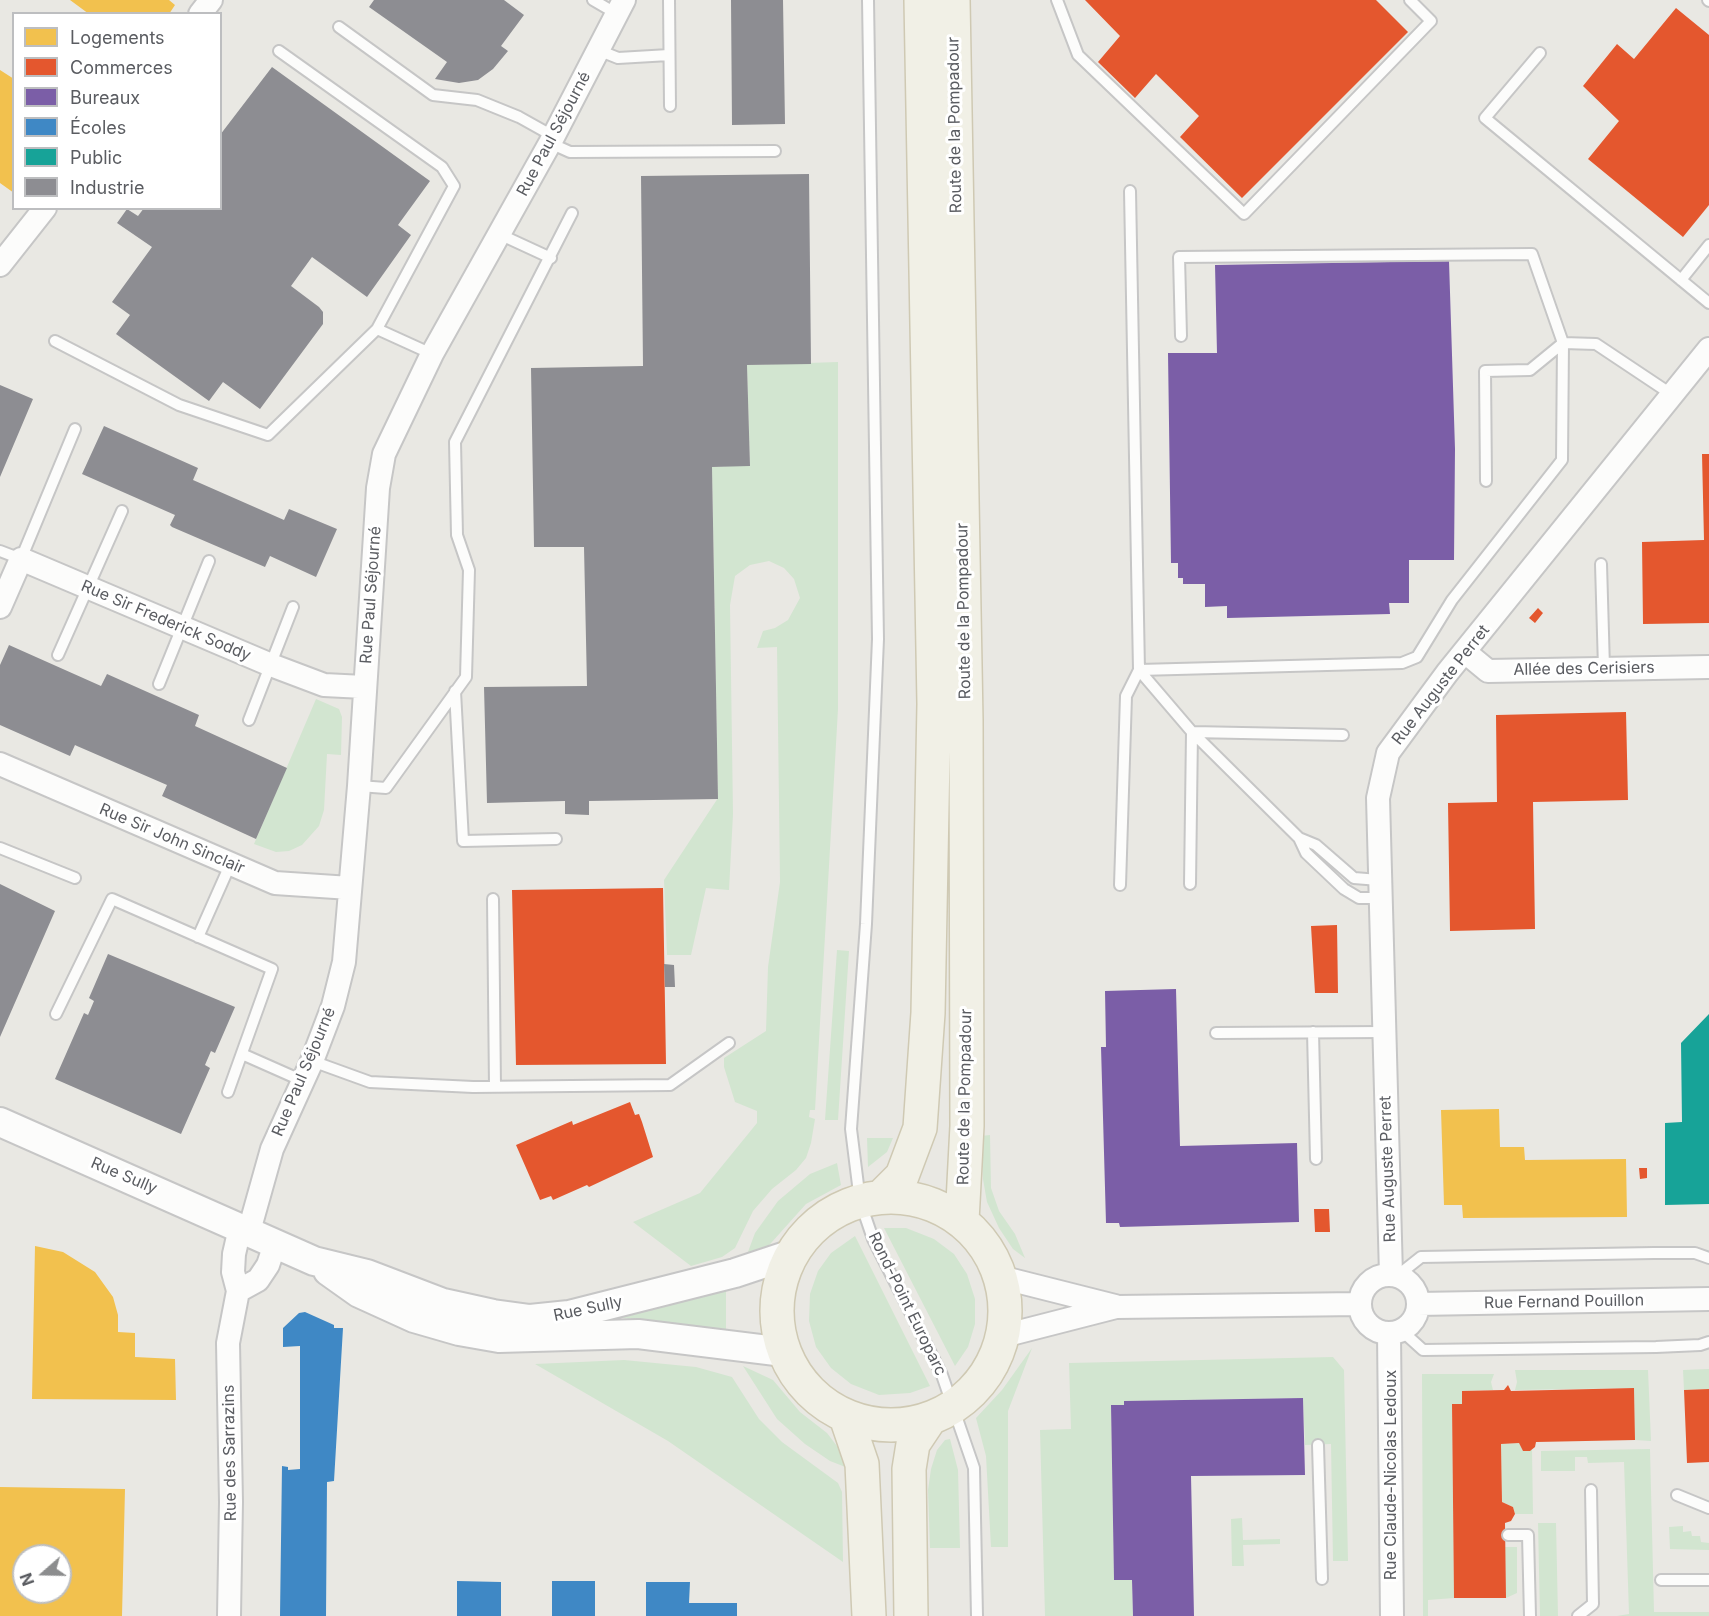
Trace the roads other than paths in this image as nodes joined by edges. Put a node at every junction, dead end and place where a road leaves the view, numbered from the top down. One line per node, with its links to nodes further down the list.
1 (211, 0): 10 (street)
2 (593, 0): 9 (lane)
3 (669, 0): 15 (lane)
4 (868, 0): 82 (lane, Rond-Point Europarc)
5 (921, 0): 82 (main road, Route de la Pompadour)
6 (953, 0): 83 (main road, Route de la Pompadour)
7 (1057, 0): 8 (lane)
8 (1410, 0)
9 (620, 7): 12 (street, Rue Paul Séjourné)
10 (202, 12)
11 (339, 27): 17 (lane)
12 (598, 50): 15 (lane); 17 (street, Rue Paul Séjourné)
13 (279, 51): 28 (lane)
14 (1540, 53): 26 (lane)
15 (669, 55): 16 (lane)
16 (670, 106)
17 (552, 139): 18 (lane); 22 (street, Rue Paul Séjourné)
18 (775, 151)
19 (1130, 191): 51 (lane)
20 (43, 210): 25 (street)
21 (572, 213): 24 (lane)
22 (499, 234): 24 (lane); 33 (street, Rue Paul Séjourné)
23 (1709, 245): 26 (lane)
24 (551, 258): 54 (lane)
25 (0, 265)
26 (1681, 280): 27 (lane)
27 (1709, 303)
28 (377, 329): 30 (lane); 33 (lane)
29 (1181, 336): 31 (lane)
30 (55, 341)
31 (1563, 343): 34 (lane); 36 (lane); 51 (lane)
32 (1709, 349): 34 (street, Rue Auguste Perret)
33 (432, 354): 53 (street, Rue Paul Séjourné)
34 (1671, 394): 46 (street, Rue Auguste Perret)
35 (75, 429): 39 (lane)
36 (1486, 481)
37 (122, 511): 42 (lane)
38 (0, 551): 39 (lane)
39 (21, 559): 42 (street, Rue Sir Frederick Soddy); 43 (street)
40 (209, 561): 45 (lane)
41 (1602, 564): 50 (lane)
42 (88, 587): 45 (street, Rue Sir Frederick Soddy); 47 (lane)
43 (0, 607)
44 (293, 607): 48 (lane)
45 (182, 627): 48 (street, Rue Sir Frederick Soddy); 52 (lane)
46 (1466, 652): 50 (street, Allée des Cerisiers); 68 (street, Rue Auguste Perret)
47 (58, 655)
48 (271, 665): 53 (street, Rue Sir Frederick Soddy); 55 (lane)
49 (1709, 667): 50 (street, Allée des Cerisiers)
50 (1604, 668)
51 (1139, 670): 56 (lane); 66 (lane)
52 (159, 684)
53 (364, 687): 59 (street, Rue Paul Séjourné)
54 (455, 691): 59 (lane); 61 (lane)
55 (249, 720)
56 (1192, 732): 57 (lane); 60 (lane); 65 (lane)
57 (1343, 735)
58 (0, 764): 63 (street, Rue Sir John Sinclair)
59 (359, 786): 67 (street, Rue Paul Séjourné)
60 (1299, 838): 68 (lane); 68 (lane)
61 (556, 839)
62 (0, 848): 64 (lane)
63 (231, 865): 67 (street, Rue Sir John Sinclair); 70 (lane)
64 (75, 878)
65 (1190, 884)
66 (1120, 885)
67 (350, 888): 77 (street, Rue Paul Séjourné)
68 (1379, 889): 73 (street, Rue Auguste Perret)
69 (493, 899): 78 (lane)
70 (198, 937): 71 (lane); 76 (lane)
71 (56, 1014)
72 (1313, 1032): 73 (lane); 74 (lane); 81 (lane)
73 (1385, 1032): 89 (street, Rue Auguste Perret)
74 (1216, 1033)
75 (729, 1043): 78 (lane)
76 (242, 1054): 77 (lane); 79 (lane)
77 (308, 1071): 78 (lane); 84 (street, Rue Paul Séjourné)
78 (495, 1086)
79 (228, 1092)
80 (0, 1122): 84 (street, Rue Sully)
81 (1316, 1159)
82 (870, 1199): 83 (main road); 86 (main road); 100 (lane, Rond-Point Europarc)
83 (962, 1221): 90 (main road)
84 (244, 1229): 85 (street, Rue Sully); 91 (street, Rue des Sarrazins)
85 (275, 1244): 88 (street, Rue Sully); 91 (street)
86 (792, 1254): 88 (street, Rue Sully); 99 (main road)
87 (1709, 1258): 89 (lane)
88 (314, 1261): 99 (street, Rue Sully)
89 (1394, 1275): 93 (street); 94 (street)
90 (1000, 1277): 95 (street); 97 (main road)
91 (238, 1291): 110 (street, Rue des Sarrazins)
92 (1709, 1299): 94 (street, Rue Fernand Pouillon)
93 (1359, 1304): 95 (street); 96 (street)
94 (1418, 1304): 96 (street)
95 (1116, 1306): 97 (street)
96 (1396, 1332): 98 (lane); 114 (street, Rue Claude-Nicolas Ledoux)
97 (1003, 1336): 100 (main road)
98 (1709, 1342)
99 (784, 1352): 101 (main road)
100 (942, 1413): 101 (main road); 112 (main road); 113 (lane)
101 (846, 1417): 111 (main road)
102 (1318, 1444): 107 (lane)
103 (1591, 1490): 116 (lane)
104 (1677, 1496): 105 (lane)
105 (1709, 1508)
106 (1508, 1535): 115 (lane)
107 (1322, 1579)
108 (1661, 1580): 109 (lane)
109 (1709, 1580)
110 (229, 1616)
111 (869, 1616)
112 (911, 1616)
113 (977, 1616)
114 (1392, 1616)
115 (1530, 1616)
116 (1578, 1616)

